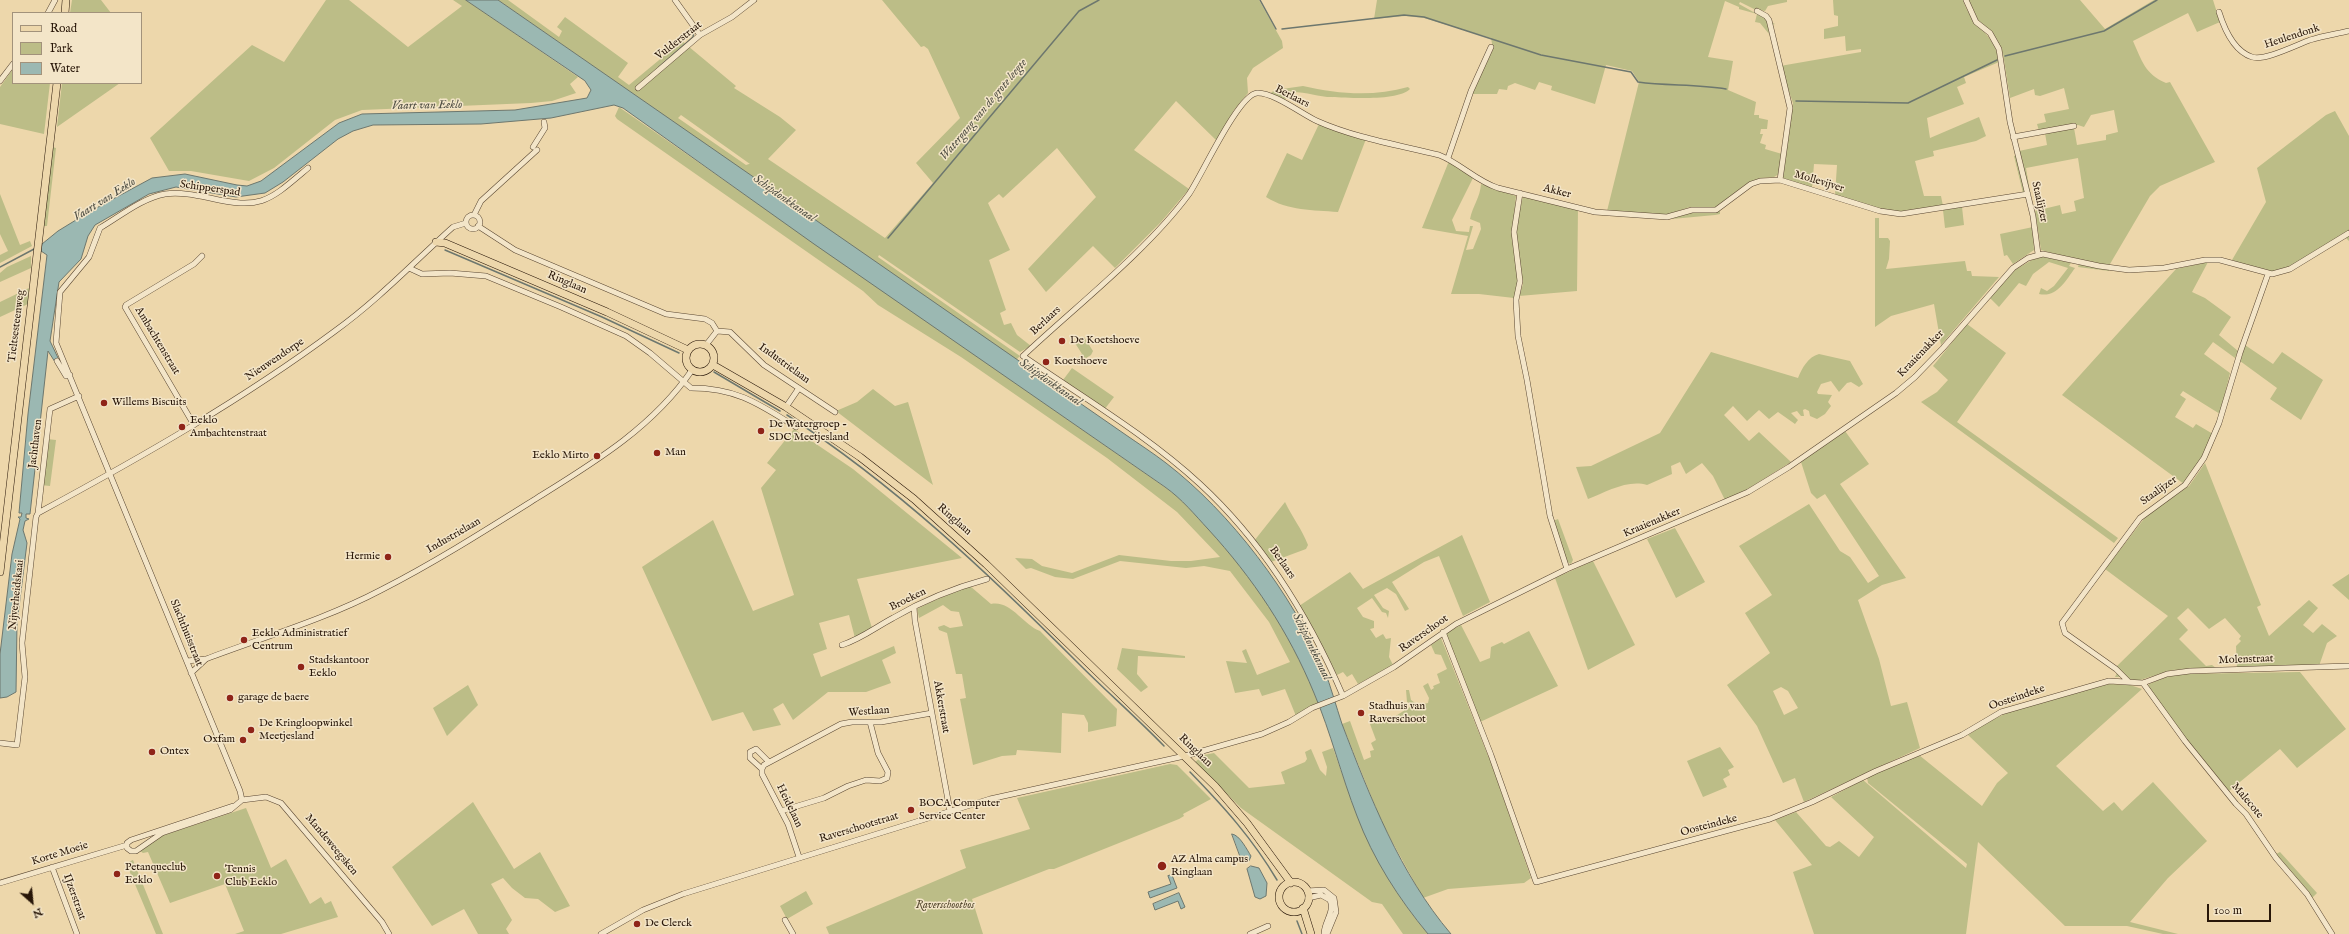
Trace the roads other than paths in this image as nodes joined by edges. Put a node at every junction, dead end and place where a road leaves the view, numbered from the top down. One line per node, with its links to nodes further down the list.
1 (54, 0): 7 (street)
2 (66, 0): 8 (main road)
3 (675, 0): 11 (street)
4 (754, 0): 11 (street, Vulderstraat)
5 (1966, 0): 19 (street, Staalijzer)
6 (1757, 11): 22 (street, Mollevijver)
7 (48, 12)
8 (65, 12)
9 (2219, 12): 10 (street, Heulendonk)
10 (2349, 31)
11 (700, 35): 16 (street, Vulderstraat)
12 (1491, 47): 20 (street)
13 (12, 65): 14 (street)
14 (0, 81)
15 (56, 84): 51 (main road, Tieltsesteenweg)
16 (638, 88)
17 (544, 122): 25 (street)
18 (2074, 126): 19 (street)
19 (2014, 137): 24 (street, Staalijzer)
20 (1448, 158): 23 (street, Akker); 62 (street, Berlaars)
21 (308, 168): 40 (street, Schipperspad)
22 (1780, 180): 23 (street, Akker); 24 (street, Mollevijver)
23 (1520, 193): 50 (street)
24 (2028, 194): 30 (street, Staalijzer)
25 (474, 215): 26 (street); 27 (street)
26 (466, 224): 27 (street); 29 (street, Nieuwendorpe)
27 (478, 226): 34 (street)
28 (2349, 233): 33 (street)
29 (436, 242): 32 (street, Nieuwendorpe); 36 (main road, Ringlaan)
30 (2038, 254): 33 (street); 50 (street, Kraaienakker)
31 (202, 256): 46 (street, Ambachtenstraat)
32 (409, 268): 41 (street); 46 (street, Nieuwendorpe)
33 (2268, 274): 60 (street, Staalijzer)
34 (717, 331): 35 (street); 42 (street, Industrielaan)
35 (706, 345): 36 (main road); 38 (main road)
36 (688, 350): 39 (main road)
37 (58, 361): 40 (street)
38 (712, 365): 39 (main road); 44 (main road, Ringlaan)
39 (692, 370): 41 (street, Industrielaan)
40 (70, 375): 43 (street, Schipperspad)
41 (682, 382): 47 (street); 56 (street, Industrielaan)
42 (799, 388): 44 (street); 45 (street, Industrielaan)
43 (79, 396): 48 (street, Slachthuisstraat); 49 (street, Jachthaven)
44 (786, 407): 66 (main road, Ringlaan)
45 (835, 412)
46 (194, 425): 48 (street, Nieuwendorpe)
47 (796, 427)
48 (110, 474): 49 (street); 57 (street, Slachthuisstraat)
49 (38, 514): 67 (street, Nijverheidskaai)
50 (1568, 569): 54 (street, Raverschoot)
51 (0, 572)
52 (987, 579): 53 (street, Broeken)
53 (914, 607): 55 (street, Broeken); 64 (street, Akkerstraat)
54 (1442, 632): 60 (street, Oosteindeke); 62 (street, Raverschoot)
55 (842, 645)
56 (206, 659): 57 (street, Industrielaan); 59 (street, Industrielaan)
57 (187, 661): 59 (street, Slachthuisstraat)
58 (2349, 666): 61 (street, Molenstraat)
59 (192, 673): 70 (street, Slachthuisstraat)
60 (2128, 681): 61 (street)
61 (2144, 682): 94 (street, Malecote)
62 (1343, 696): 63 (street, Raverschoot)
63 (1315, 707): 68 (street, Raverschootstraat)
64 (932, 713): 65 (street, Westlaan); 73 (street, Akkerstraat)
65 (870, 722): 69 (street, Westlaan); 72 (street)
66 (1152, 727): 68 (main road, Ringlaan); 68 (main road, Ringlaan)
67 (0, 743)
68 (1184, 759): 73 (street, Raverschootstraat); 75 (main road, Ringlaan)
69 (765, 765): 72 (street, Heidelaan)
70 (242, 800): 71 (street, Korte Moeie); 87 (street, Mandeweegsken)
71 (233, 806): 74 (street, Korte Moeie); 74 (street, Korte Moeie)
72 (781, 811): 76 (street, Heidelaan)
73 (950, 811): 76 (street, Raverschootstraat)
74 (127, 845): 77 (street, Korte Moeie)
75 (1269, 853): 79 (main road, Ringlaan); 80 (main road, Ringlaan)
76 (799, 857): 88 (street, Raverschootstraat)
77 (52, 867): 78 (street, Korte Moeie); 86 (street, IJzerstraat)
78 (0, 883)
79 (1291, 883): 80 (main road); 81 (main road)
80 (1284, 886): 83 (main road)
81 (1308, 895): 82 (main road); 92 (street); 93 (street)
82 (1303, 908): 83 (main road); 91 (main road)
83 (1296, 912): 91 (main road)
84 (785, 920): 89 (street)
85 (1268, 926): 90 (street)
86 (77, 934)
87 (389, 934)
88 (601, 934)
89 (793, 934)
90 (1250, 934)
91 (1309, 934)
92 (1324, 934)
93 (1327, 934)
94 (2332, 934)

